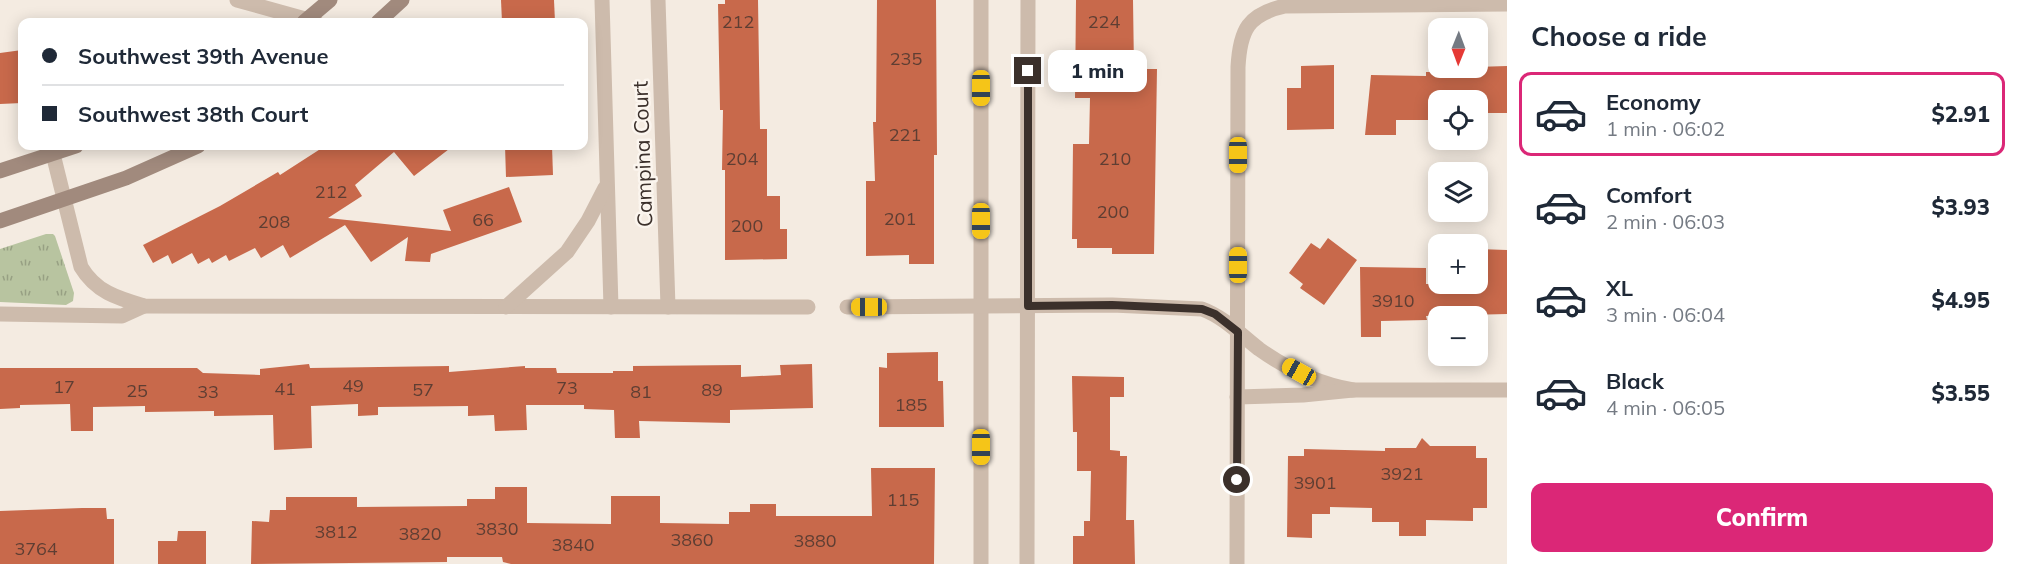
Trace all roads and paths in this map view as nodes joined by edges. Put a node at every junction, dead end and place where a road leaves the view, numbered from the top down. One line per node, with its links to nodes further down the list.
1 (237, 0): 9 (street)
2 (330, 0): 10 (street)
3 (402, 0): 11 (street)
4 (602, 0): 16 (street, Campina Court)
5 (658, 0): 22 (street, Campina Court)
6 (981, 0): 24 (street)
7 (1028, 0): 20 (street)
8 (1507, 4): 28 (street)
9 (297, 18)
10 (314, 18)
11 (382, 18)
12 (64, 150): 14 (street)
13 (189, 150): 17 (street)
14 (53, 154): 15 (street); 17 (street)
15 (0, 171)
16 (606, 185): 21 (street, Campina Court); 25 (street)
17 (63, 201): 18 (street); 19 (street)
18 (0, 221)
19 (144, 306): 25 (street); 27 (street)
20 (1028, 306): 24 (street); 28 (street); 33 (street)
21 (611, 307): 22 (street); 25 (street)
22 (668, 307): 26 (street)
23 (847, 307): 24 (street)
24 (980, 307): 32 (street)
25 (506, 308)
26 (808, 308)
27 (0, 315)
28 (1238, 332): 29 (street); 31 (street)
29 (1353, 390): 30 (street); 31 (street)
30 (1507, 390)
31 (1237, 397): 34 (street)
32 (981, 564)
33 (1027, 564)
34 (1237, 564)

